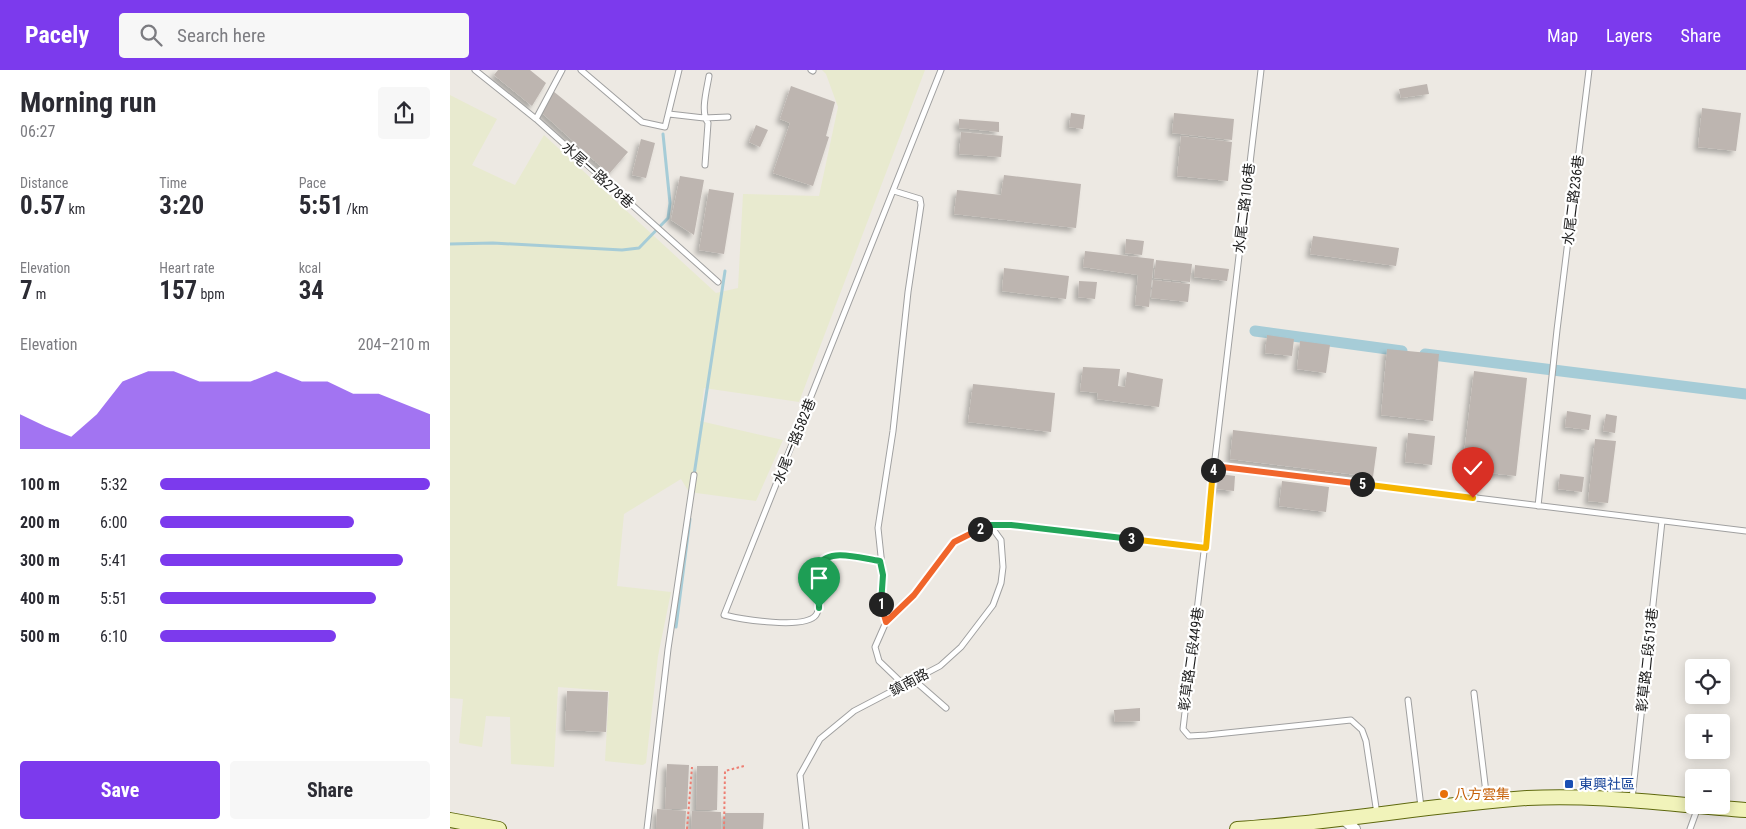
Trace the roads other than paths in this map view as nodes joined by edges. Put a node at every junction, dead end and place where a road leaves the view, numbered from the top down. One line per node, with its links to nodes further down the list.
1 (475, 70): 12 (lane, 水尾一路278巷)
2 (562, 70): 12 (lane)
3 (582, 70): 9 (lane)
4 (679, 70): 9 (lane)
5 (942, 70): 14 (lane, 水尾一路582巷)
6 (1262, 70): 16 (lane, 水尾二路106巷)
7 (1589, 70): 19 (lane, 水尾二路236巷)
8 (709, 76): 10 (lane)
9 (669, 114): 10 (lane)
10 (704, 118): 11 (lane); 13 (lane)
11 (728, 118)
12 (536, 119): 15 (lane, 水尾一路278巷)
13 (704, 165)
14 (894, 191): 24 (lane); 24 (lane, 水尾一路582巷)
15 (718, 282)
16 (1227, 347): 17 (lane, 彰草路二段449巷)
17 (1214, 466): 19 (lane); 23 (lane, 彰草路二段449巷)
18 (694, 475): 42 (lane)
19 (1538, 506): 20 (lane)
20 (1662, 521): 22 (lane); 31 (lane, 彰草路二段513巷)
21 (990, 525): 23 (lane); 25 (lane); 26 (lane, 鎮南路)
22 (1746, 531)
23 (1206, 548): 38 (lane, 彰草路二段449巷)
24 (880, 561): 25 (lane)
25 (886, 622): 27 (lane)
26 (914, 680): 27 (lane, 鎮南路); 30 (lane)
27 (904, 685): 43 (lane, 鎮南路)
28 (1474, 693): 32 (lane)
29 (1408, 700): 35 (lane)
30 (946, 708)
31 (1632, 799): 32 (street); 33 (street)
32 (1487, 803): 35 (street)
33 (1685, 805)
34 (1730, 809): 36 (street)
35 (1422, 810): 38 (street)
36 (1746, 810)
37 (1695, 814): 46 (lane)
38 (1377, 815): 39 (street)
39 (1342, 818): 44 (street); 45 (street)
40 (450, 820): 41 (street)
41 (499, 829)
42 (647, 829)
43 (806, 829)
44 (1236, 829)
45 (1355, 829)
46 (1690, 829)

